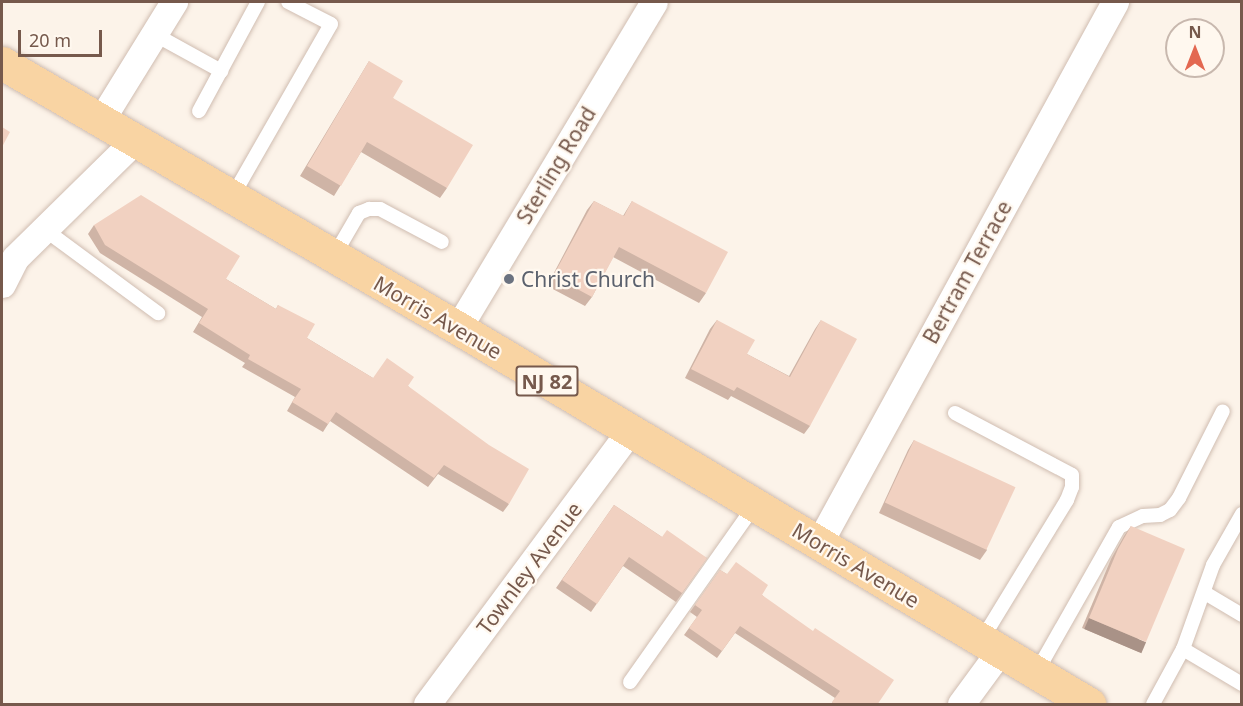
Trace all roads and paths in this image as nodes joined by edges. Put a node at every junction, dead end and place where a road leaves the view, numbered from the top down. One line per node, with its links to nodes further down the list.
1 (174, 2): 6 (street)
2 (258, 2): 8 (lane)
3 (288, 2): 12 (lane)
4 (654, 2): 18 (street, Sterling Road)
5 (1115, 2): 24 (street, Bertram Terrace)
6 (154, 34): 8 (lane); 10 (street)
7 (2, 63): 10 (main road, Morris Avenue / NJ 82)
8 (220, 71): 9 (lane)
9 (200, 111)
10 (101, 120): 11 (main road, Morris Avenue / NJ 82)
11 (135, 140): 12 (main road, Morris Avenue / NJ 82); 13 (street)
12 (232, 197): 15 (main road, Morris Avenue / NJ 82)
13 (44, 230): 16 (street); 17 (lane)
14 (442, 242): 15 (lane)
15 (334, 256): 18 (main road, Morris Avenue / NJ 82)
16 (2, 284)
17 (158, 312)
18 (458, 328): 21 (main road, Morris Avenue / NJ 82)
19 (1223, 411): 29 (lane)
20 (955, 413): 27 (lane)
21 (630, 431): 22 (main road, Morris Avenue / NJ 82); 32 (street, Townley Avenue)
22 (755, 505): 24 (main road, Morris Avenue / NJ 82); 30 (lane)
23 (1242, 514): 25 (lane)
24 (819, 543): 27 (main road, Morris Avenue / NJ 82)
25 (1204, 593): 26 (lane); 28 (lane)
26 (1242, 615)
27 (991, 645): 29 (main road, Morris Avenue / NJ 82); 33 (street)
28 (1184, 649): 31 (lane); 35 (lane)
29 (1036, 673): 34 (main road, Morris Avenue / NJ 82)
30 (630, 682)
31 (1242, 684)
32 (427, 705)
33 (961, 705)
34 (1089, 705)
35 (1153, 705)

